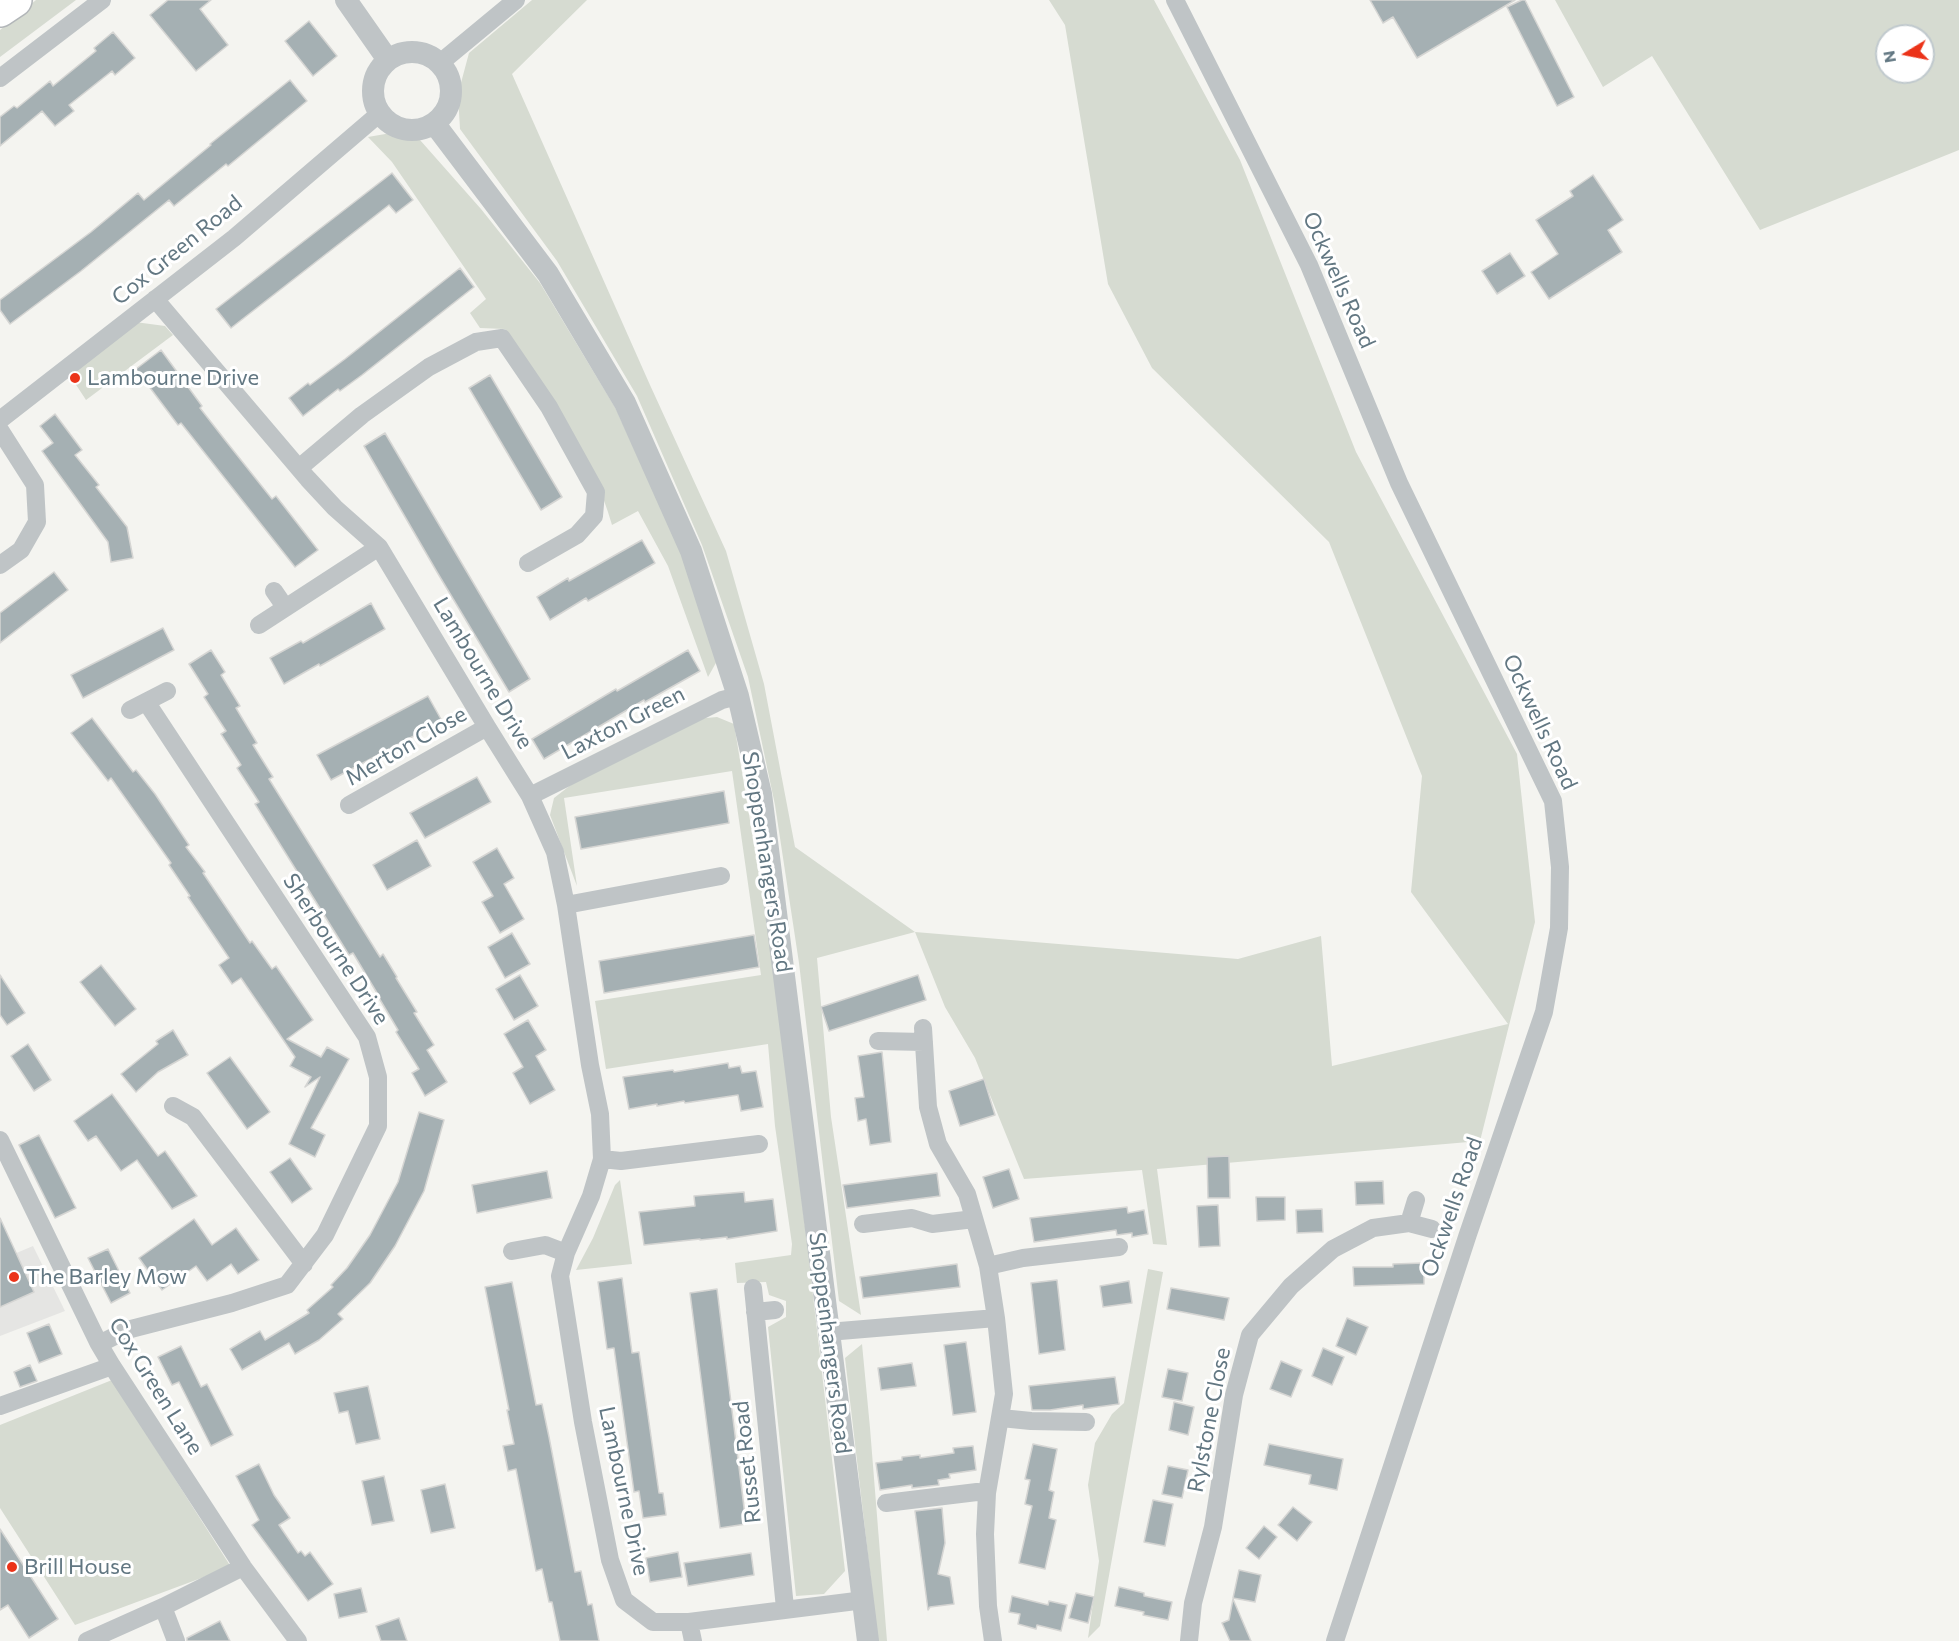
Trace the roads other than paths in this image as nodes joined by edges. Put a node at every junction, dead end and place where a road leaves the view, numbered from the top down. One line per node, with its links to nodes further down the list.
1 (15, 0): 6 (highway)
2 (102, 0): 9 (street)
3 (346, 0): 7 (street)
4 (516, 0): 8 (street)
5 (1175, 0): 68 (street, Ockwells Road)
6 (0, 10)
7 (388, 60): 8 (street); 10 (street)
8 (440, 63): 11 (street)
9 (0, 78)
10 (380, 113): 11 (street); 12 (street, Cox Green Road)
11 (435, 123): 23 (street, Shoppenhangers Road)
12 (155, 299): 13 (street, Cox Green Road); 15 (street, Lambourne Drive)
13 (0, 420)
14 (0, 430): 18 (street)
15 (298, 468): 16 (street, Lambourne Drive); 17 (street)
16 (379, 547): 20 (street); 24 (street, Lambourne Drive)
17 (528, 563)
18 (0, 565)
19 (274, 591): 20 (street)
20 (285, 607): 21 (street)
21 (259, 625)
22 (166, 691): 42 (street, Sherbourne Drive)
23 (738, 696): 25 (street, Laxton Green); 48 (street, Shoppenhangers Road)
24 (487, 727): 25 (street, Lambourne Drive); 26 (street, Merton Close)
25 (530, 796): 28 (street, Lambourne Drive)
26 (349, 805)
27 (721, 876): 28 (street)
28 (566, 905): 33 (street, Lambourne Drive)
29 (878, 1041): 35 (street)
30 (173, 1106): 42 (street)
31 (0, 1140): 49 (street, Cox Green Lane)
32 (759, 1144): 33 (street)
33 (602, 1159): 41 (street, Lambourne Drive)
34 (1416, 1200): 36 (street)
35 (974, 1219): 37 (street); 43 (street)
36 (1409, 1223): 38 (street, Rylstone Close); 67 (street, Rylstone Close)
37 (863, 1224)
38 (1432, 1229)
39 (1119, 1247): 43 (street)
40 (512, 1251): 41 (street)
41 (566, 1253): 60 (street, Lambourne Drive)
42 (304, 1264): 49 (street, Sherbourne Drive)
43 (988, 1266): 47 (street)
44 (753, 1288): 46 (street, Russet Road)
45 (775, 1310): 46 (street)
46 (755, 1312): 59 (street, Russet Road)
47 (996, 1318): 48 (street); 52 (street)
48 (828, 1332): 57 (street, Shoppenhangers Road)
49 (99, 1344): 50 (street, Cox Green Lane)
50 (112, 1366): 51 (street); 56 (street, Cox Green Lane)
51 (0, 1406)
52 (1001, 1418): 53 (street); 54 (street)
53 (1086, 1422)
54 (987, 1493): 55 (street); 66 (street)
55 (886, 1503)
56 (243, 1567): 58 (street); 63 (street, Cox Green Lane)
57 (864, 1599): 59 (street, Lambourne Drive); 65 (street, Shoppenhangers Road)
58 (163, 1607): 61 (street); 62 (street)
59 (785, 1608): 60 (street, Lambourne Drive)
60 (689, 1622): 64 (street)
61 (87, 1641)
62 (176, 1641)
63 (298, 1641)
64 (693, 1641)
65 (868, 1641)
66 (993, 1641)
67 (1189, 1641)
68 (1335, 1641)

